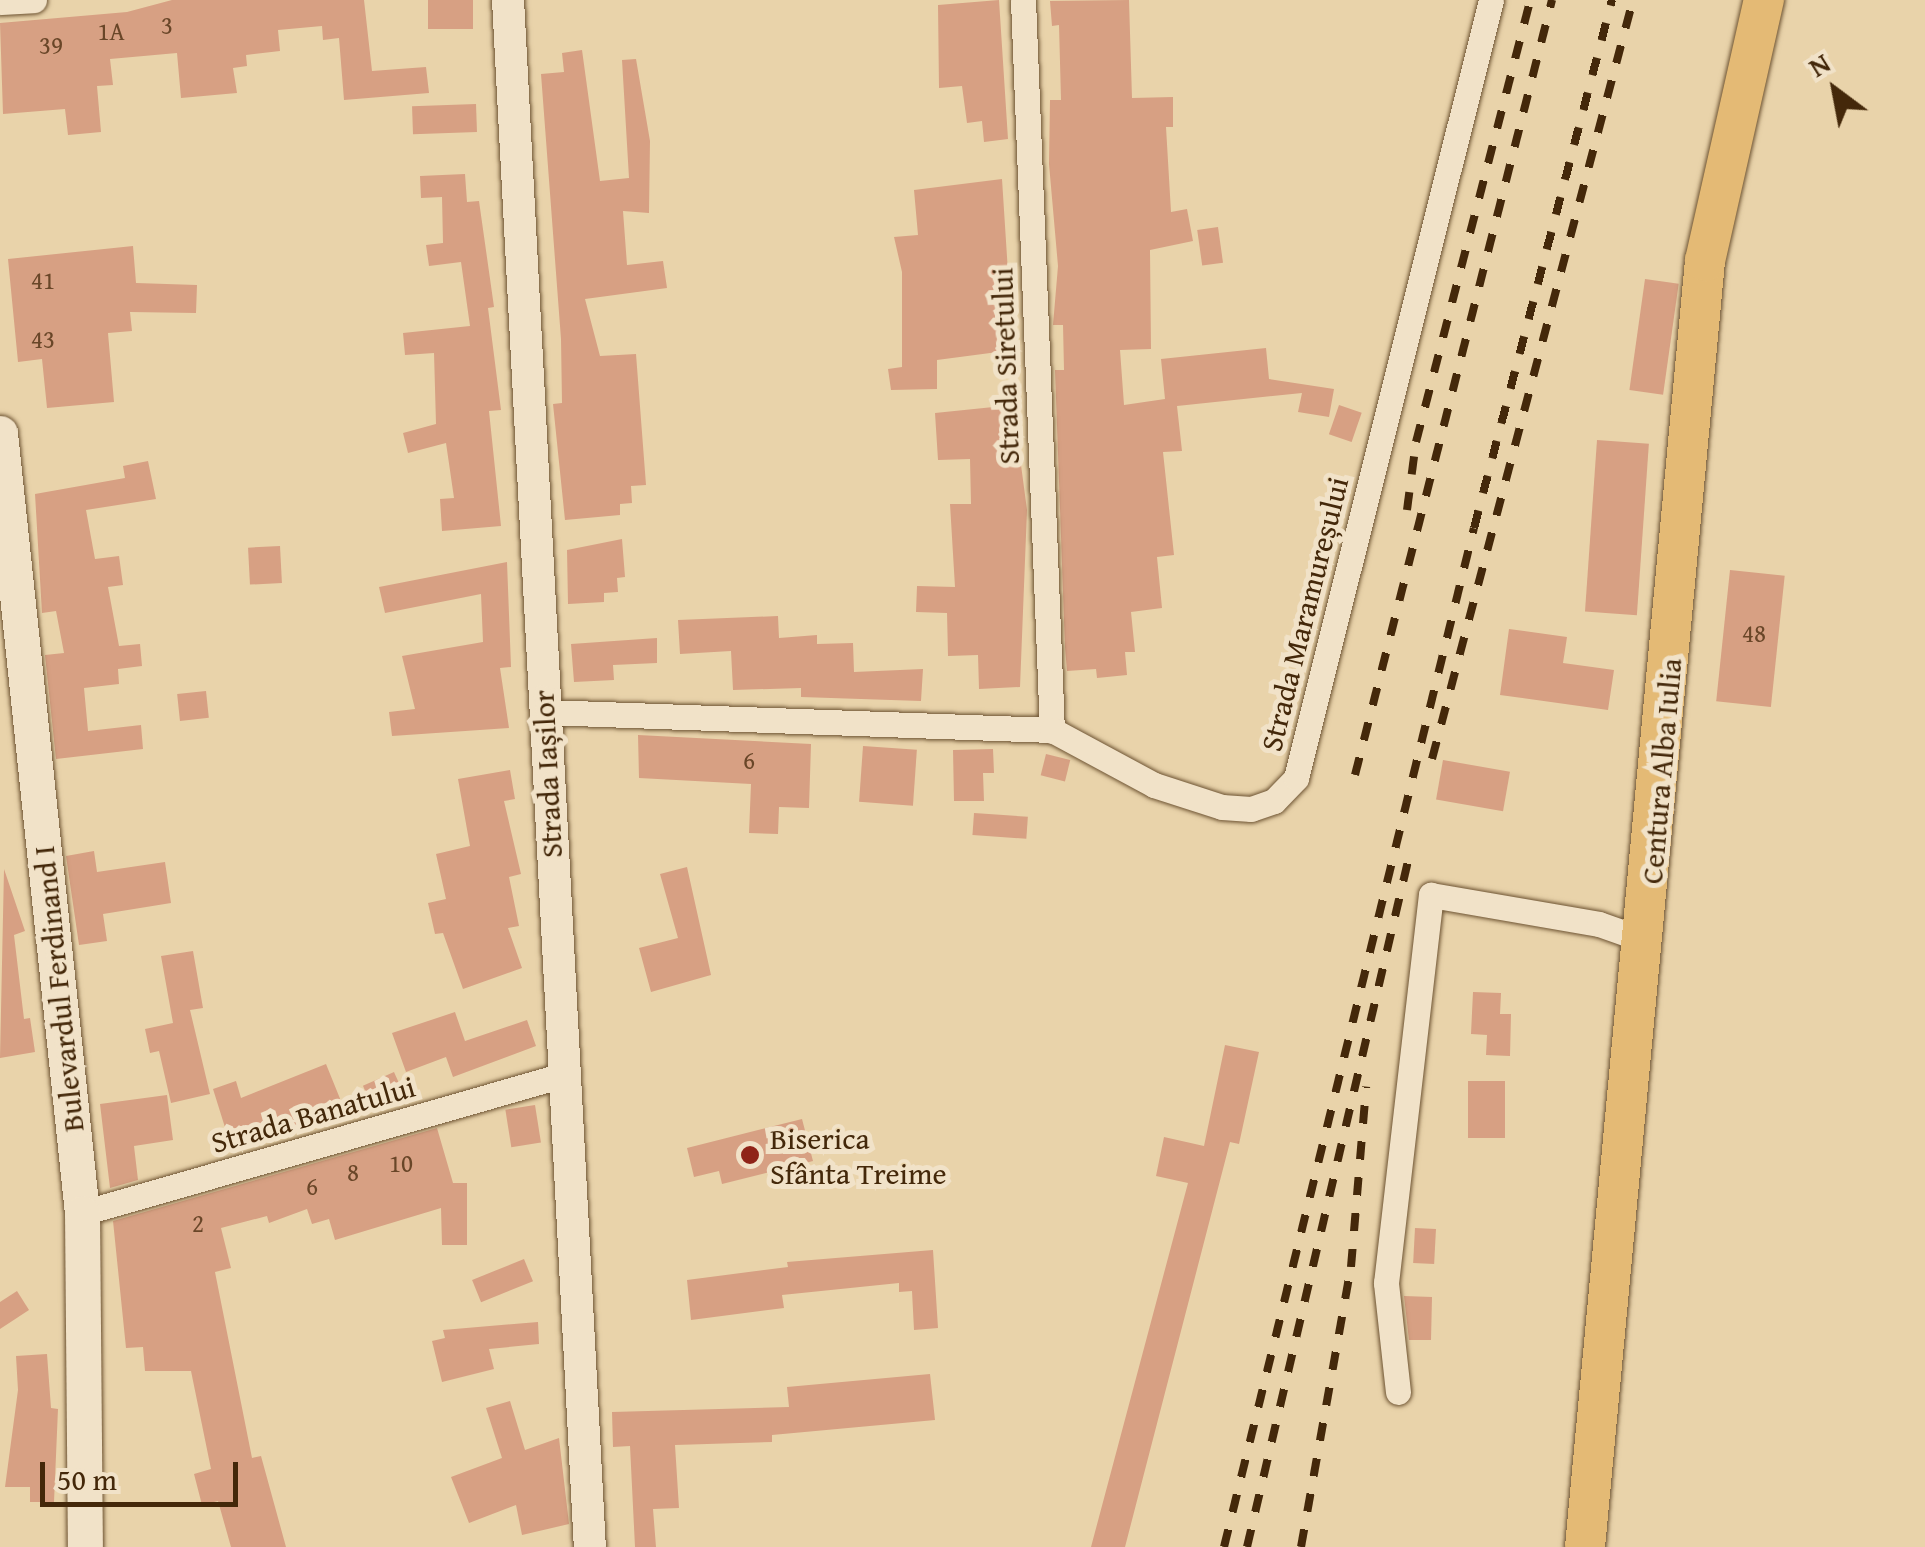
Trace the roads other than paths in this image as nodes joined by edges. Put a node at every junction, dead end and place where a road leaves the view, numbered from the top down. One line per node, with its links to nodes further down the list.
1 (34, 0): 6 (street)
2 (508, 0): 8 (street, Strada Iașilor)
3 (1022, 0): 9 (street, Strada Siretului)
4 (1491, 0): 9 (street, Strada Maramureșului)
5 (1764, 0): 10 (main road, Centura Alba Iulia)
6 (0, 2)
7 (0, 433): 12 (main road, Bulevardul Ferdinand I)
8 (545, 712): 9 (street, Strada Maramureșului); 11 (street, Strada Iașilor)
9 (1052, 730)
10 (1647, 941): 13 (street); 16 (main road, Centura Alba Iulia)
11 (561, 1076): 12 (street, Strada Banatului); 15 (street, Strada Iașilor)
12 (82, 1213): 14 (main road, Bulevardul Ferdinand I)
13 (1398, 1392)
14 (85, 1547)
15 (590, 1547)
16 (1585, 1547)

